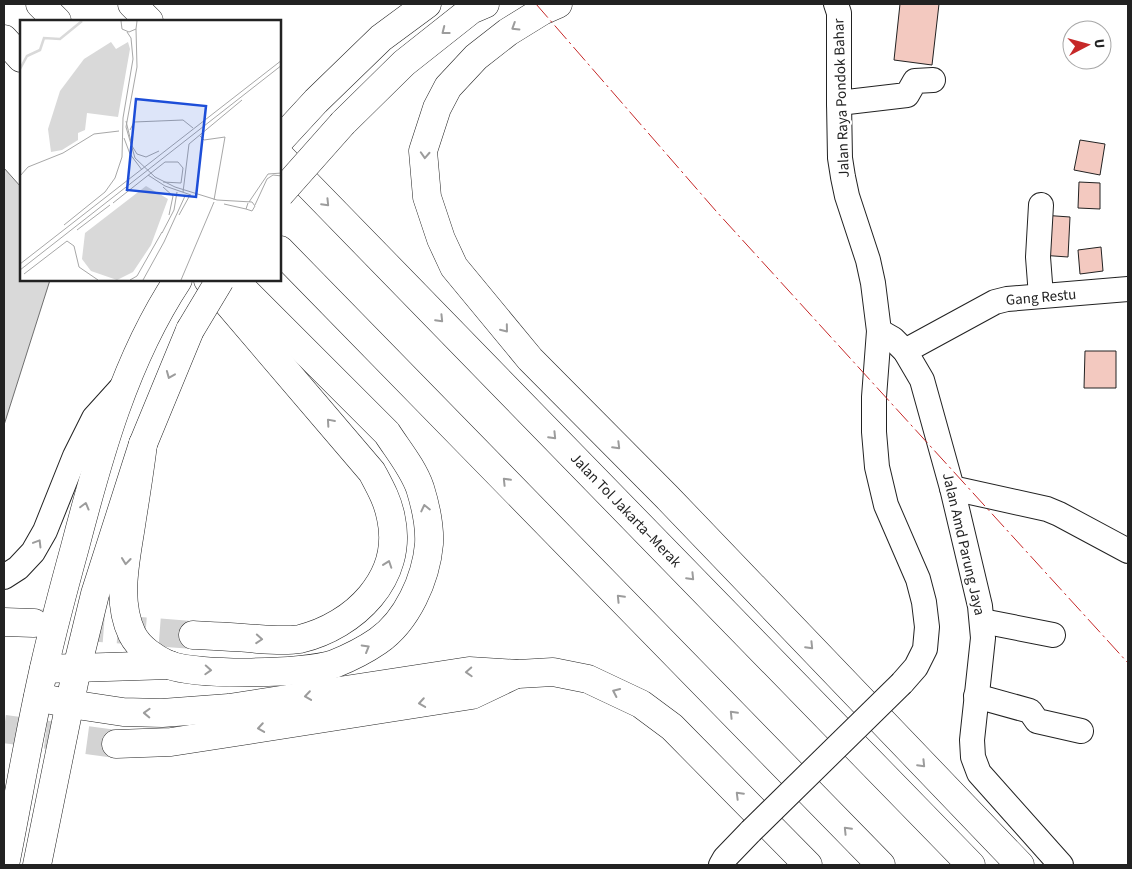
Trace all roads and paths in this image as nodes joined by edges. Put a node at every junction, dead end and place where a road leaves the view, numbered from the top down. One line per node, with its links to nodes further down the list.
1 (40, 4): 7 (main road)
2 (132, 4): 8 (main road)
3 (427, 4): 13 (main road)
4 (484, 4): 15 (main road, one-way to 15, bridge)
5 (558, 4): 29 (main road, one-way to 29)
6 (836, 4): 12 (street, Jalan Raya Pondok Bahar)
7 (56, 20)
8 (148, 20)
9 (4, 39): 10 (main road)
10 (20, 57)
11 (933, 80): 12 (street)
12 (839, 103): 24 (street, Jalan Raya Pondok Bahar)
13 (281, 139)
14 (281, 157): 46 (main road, Jalan Tol Jakarta–Merak, one-way to 46)
15 (281, 193)
16 (1041, 204): 23 (street)
17 (281, 251): 52 (main road, one-way to 17)
18 (209, 281): 35 (main road, one-way to 18)
19 (219, 281): 27 (main road, one-way to 27, bridge)
20 (235, 281): 37 (main road, one-way to 20)
21 (172, 289): 26 (main road)
22 (1128, 289): 23 (street, Gang Restu)
23 (1041, 296): 25 (street, Gang Restu)
24 (878, 331): 25 (street, Jalan Amd Parung Jaya); 50 (street, Jalan Raya Pondok Bahar, bridge)
25 (905, 350): 28 (street, Jalan Amd Parung Jaya)
26 (126, 383): 31 (street, one-way to 26); 39 (main road, one-way to 26)
27 (143, 444): 37 (main road, one-way to 37); 38 (main road)
28 (952, 488): 30 (street); 32 (street, Jalan Amd Parung Jaya)
29 (667, 497): 46 (main road); 54 (main road, one-way to 54)
30 (1128, 551)
31 (4, 577)
32 (982, 621): 36 (street); 41 (street, Jalan Amd Parung Jaya)
33 (4, 622): 34 (main road)
34 (34, 623)
35 (192, 635)
36 (1053, 635)
37 (170, 665): 38 (main road)
38 (77, 668): 39 (main road); 43 (main road)
39 (44, 669): 42 (main road)
40 (518, 674): 43 (main road, one-way to 43); 45 (main road, one-way to 45); 51 (main road, one-way to 40)
41 (976, 696): 44 (street); 55 (street, Jalan Amd Parung Jaya)
42 (38, 697): 43 (main road); 47 (main road)
43 (70, 704): 49 (main road)
44 (1081, 732)
45 (116, 744)
46 (893, 785): 53 (main road, Jalan Tol Jakarta–Merak)
47 (12, 788): 48 (main road)
48 (5, 865)
49 (37, 865)
50 (721, 865)
51 (808, 865)
52 (881, 865)
53 (971, 865)
54 (1020, 865)
55 (1061, 865)

